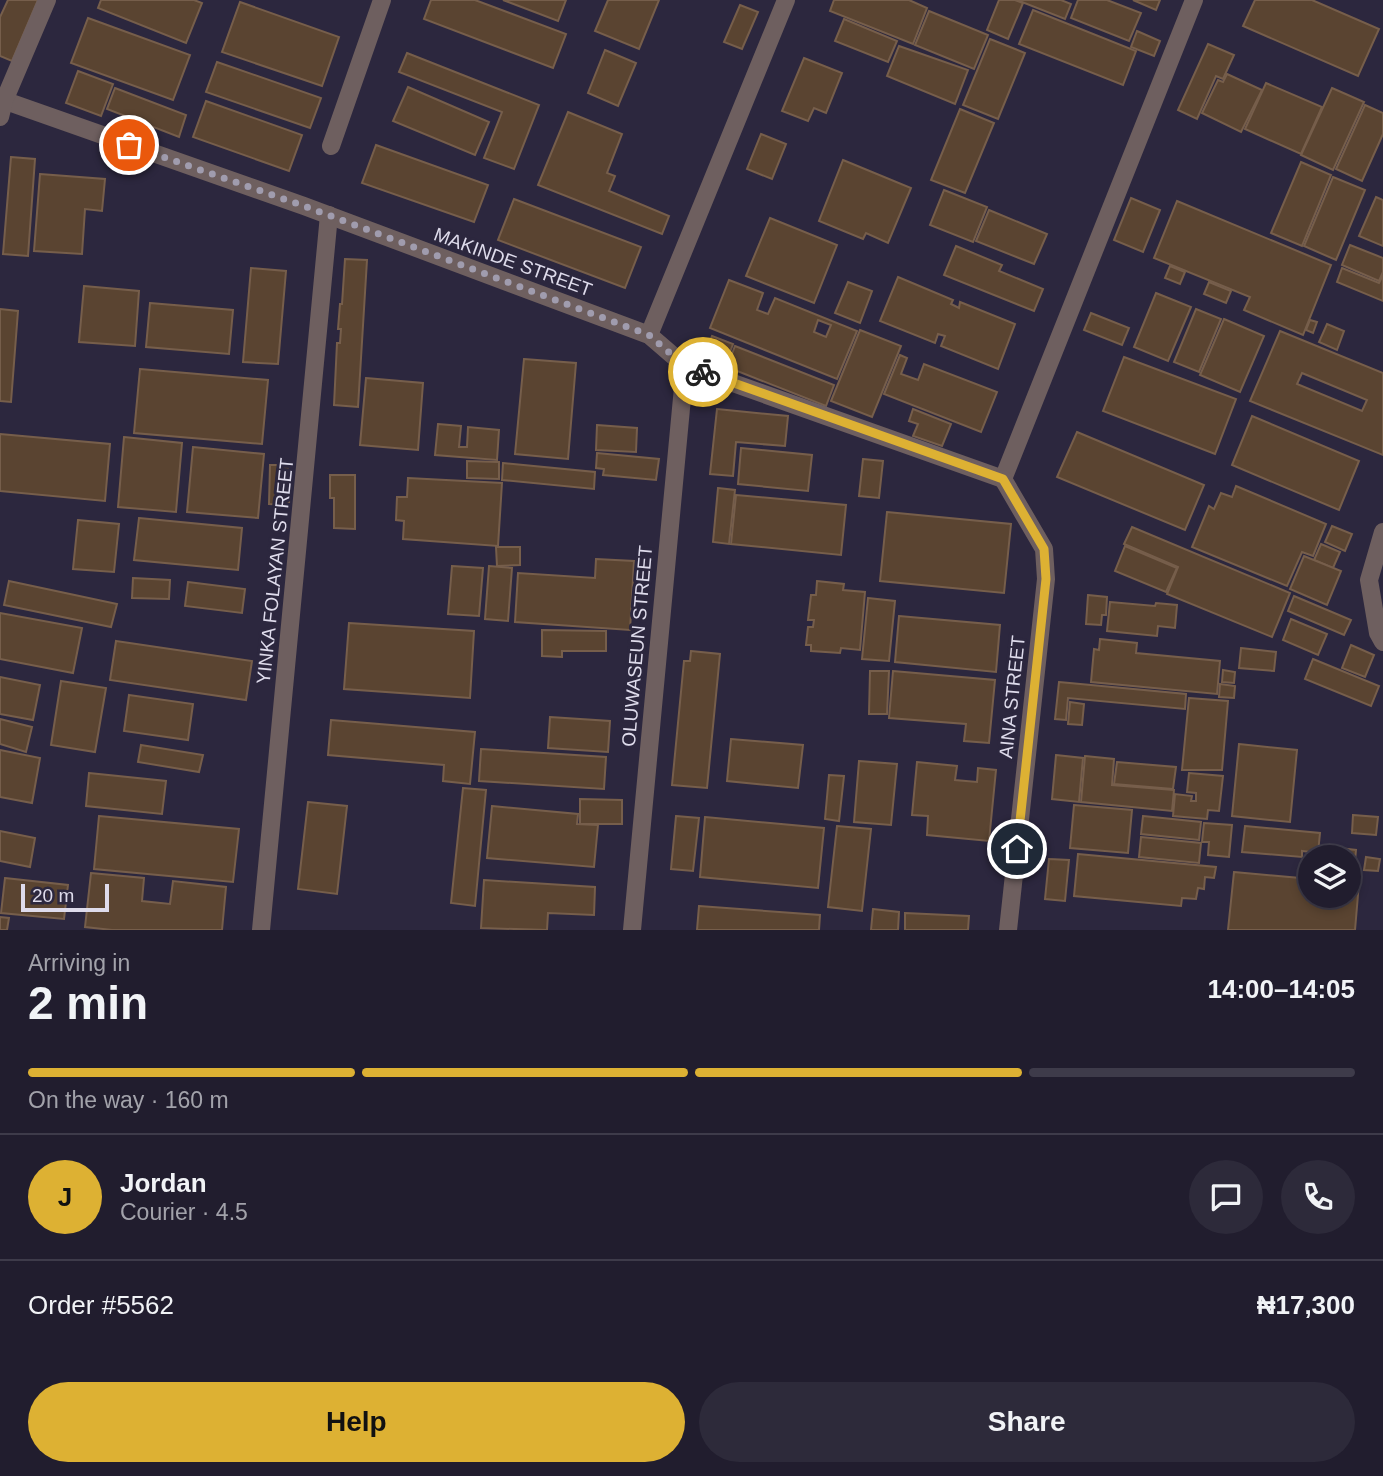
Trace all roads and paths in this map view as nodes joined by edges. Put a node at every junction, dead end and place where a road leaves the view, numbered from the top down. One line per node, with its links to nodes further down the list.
1 (47, 0): 5 (street)
2 (382, 0): 6 (street)
3 (786, 0): 8 (street)
4 (1194, 0): 10 (street)
5 (1, 106): 7 (street, MAKINDE STREET)
6 (331, 146)
7 (329, 215): 8 (street, MAKINDE STREET); 13 (street, YINKA FOLAYAN STREET)
8 (649, 335): 9 (street, MAKINDE STREET)
9 (685, 366): 10 (street, MAKINDE STREET); 14 (street, OLUWASEUN STREET)
10 (1003, 479): 15 (street, AINA STREET)
11 (1383, 532): 12 (street)
12 (1383, 642)
13 (261, 930)
14 (632, 930)
15 (1008, 930)

